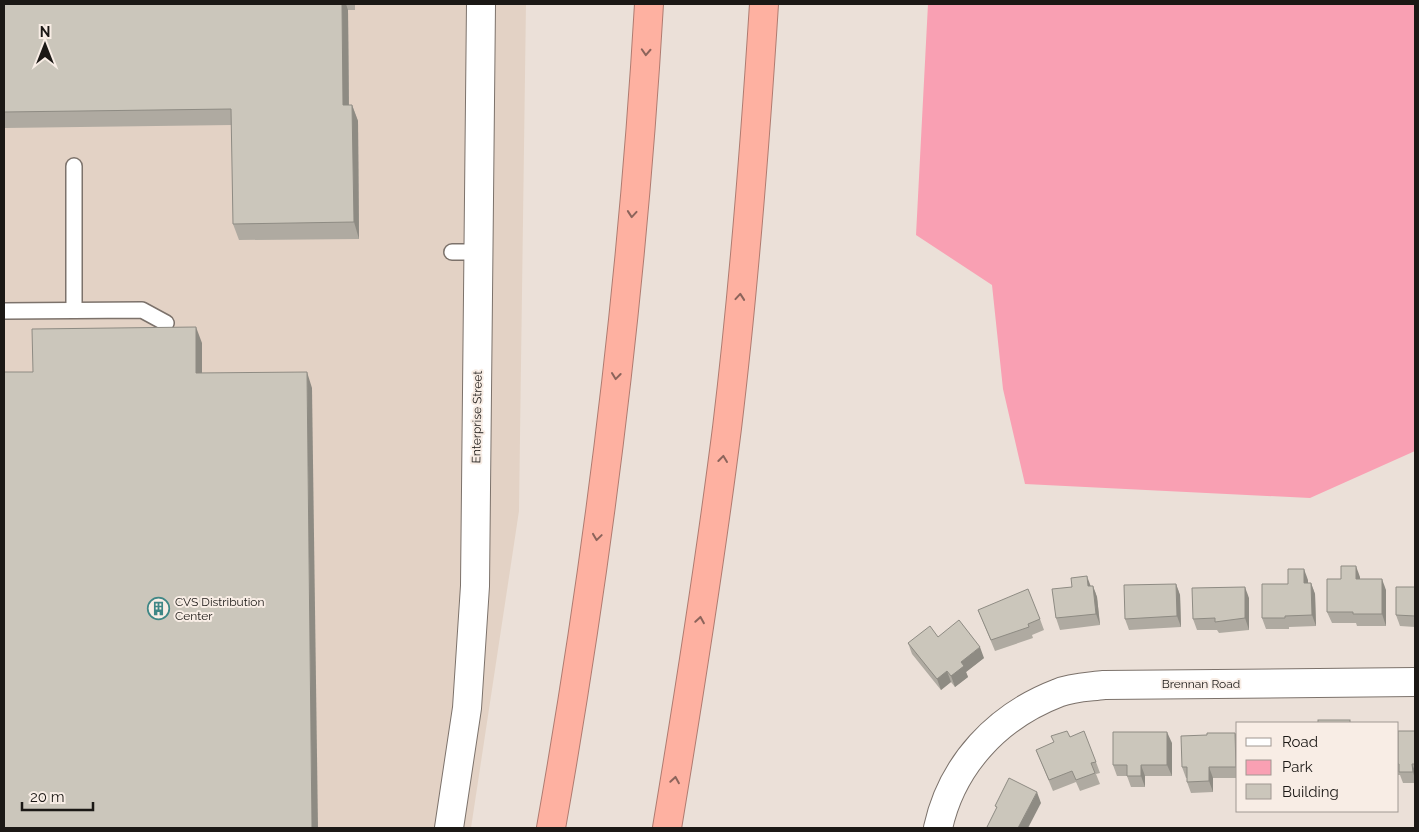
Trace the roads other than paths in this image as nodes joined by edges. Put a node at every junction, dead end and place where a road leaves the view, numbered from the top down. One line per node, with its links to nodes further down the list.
1 (481, 4): 9 (street, Enterprise Street)
2 (649, 4): 10 (highway, one-way to 10)
3 (764, 4): 11 (highway, one-way to 3)
4 (74, 166): 5 (lane)
5 (74, 310): 6 (lane); 7 (lane)
6 (4, 311)
7 (166, 323)
8 (1415, 682): 12 (street, Brennan Road)
9 (449, 828)
10 (550, 828)
11 (667, 828)
12 (938, 828)

